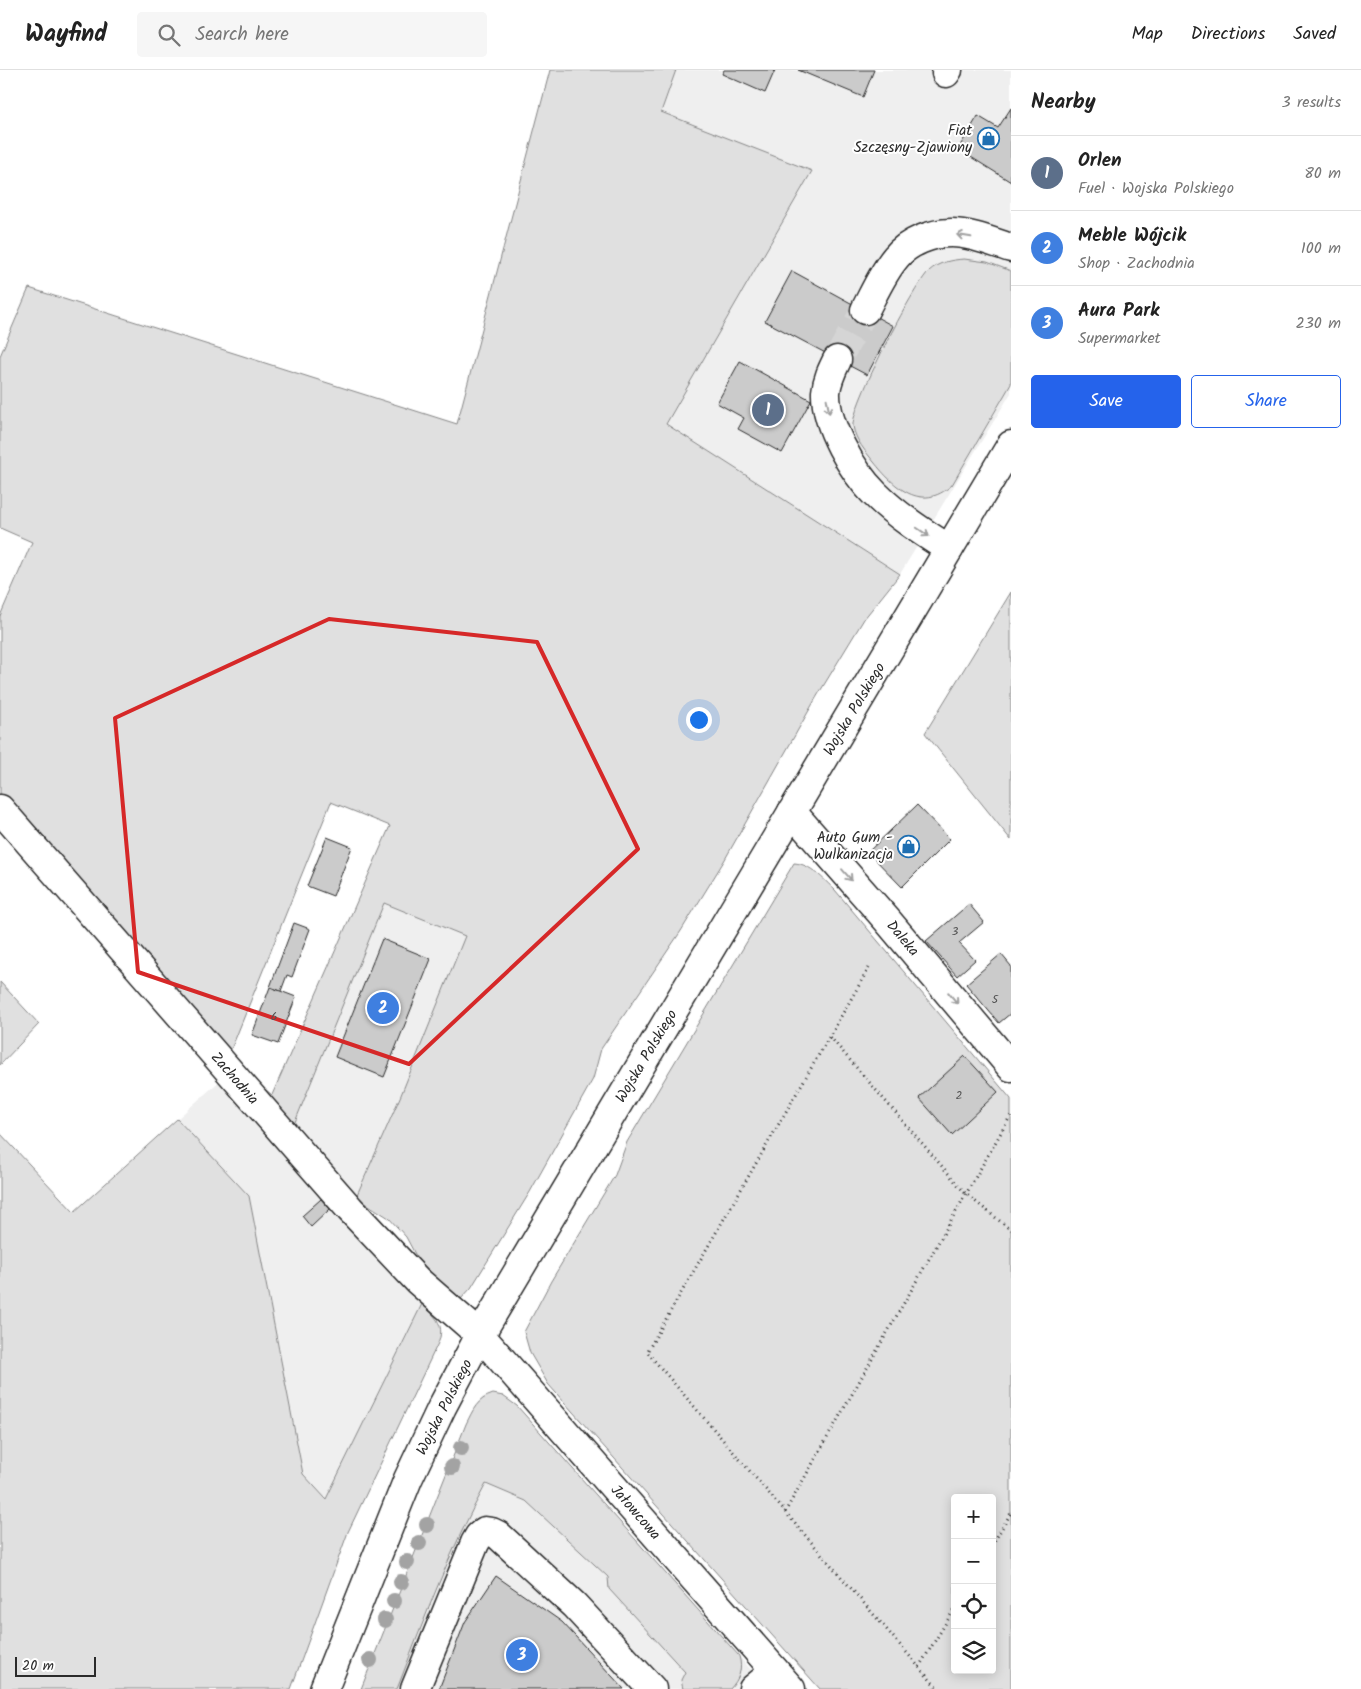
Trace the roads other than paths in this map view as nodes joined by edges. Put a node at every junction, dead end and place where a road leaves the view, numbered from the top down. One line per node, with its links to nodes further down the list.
1 (1011, 248): 2 (street, one-way to 2)
2 (864, 310)
3 (837, 360): 5 (street, one-way to 5)
4 (1011, 445): 5 (street, Wojska Polskiego)
5 (949, 549): 7 (street, Wojska Polskiego)
6 (0, 809): 9 (street, Zachodnia)
7 (792, 812): 8 (street, Daleka, one-way to 8); 9 (street, Wojska Polskiego)
8 (1011, 1067)
9 (480, 1335): 10 (street, Jałowcowa); 11 (street, Wojska Polskiego)
10 (783, 1680): 14 (street)
11 (324, 1689)
12 (415, 1689): 13 (street)
13 (652, 1689)
14 (754, 1689)

